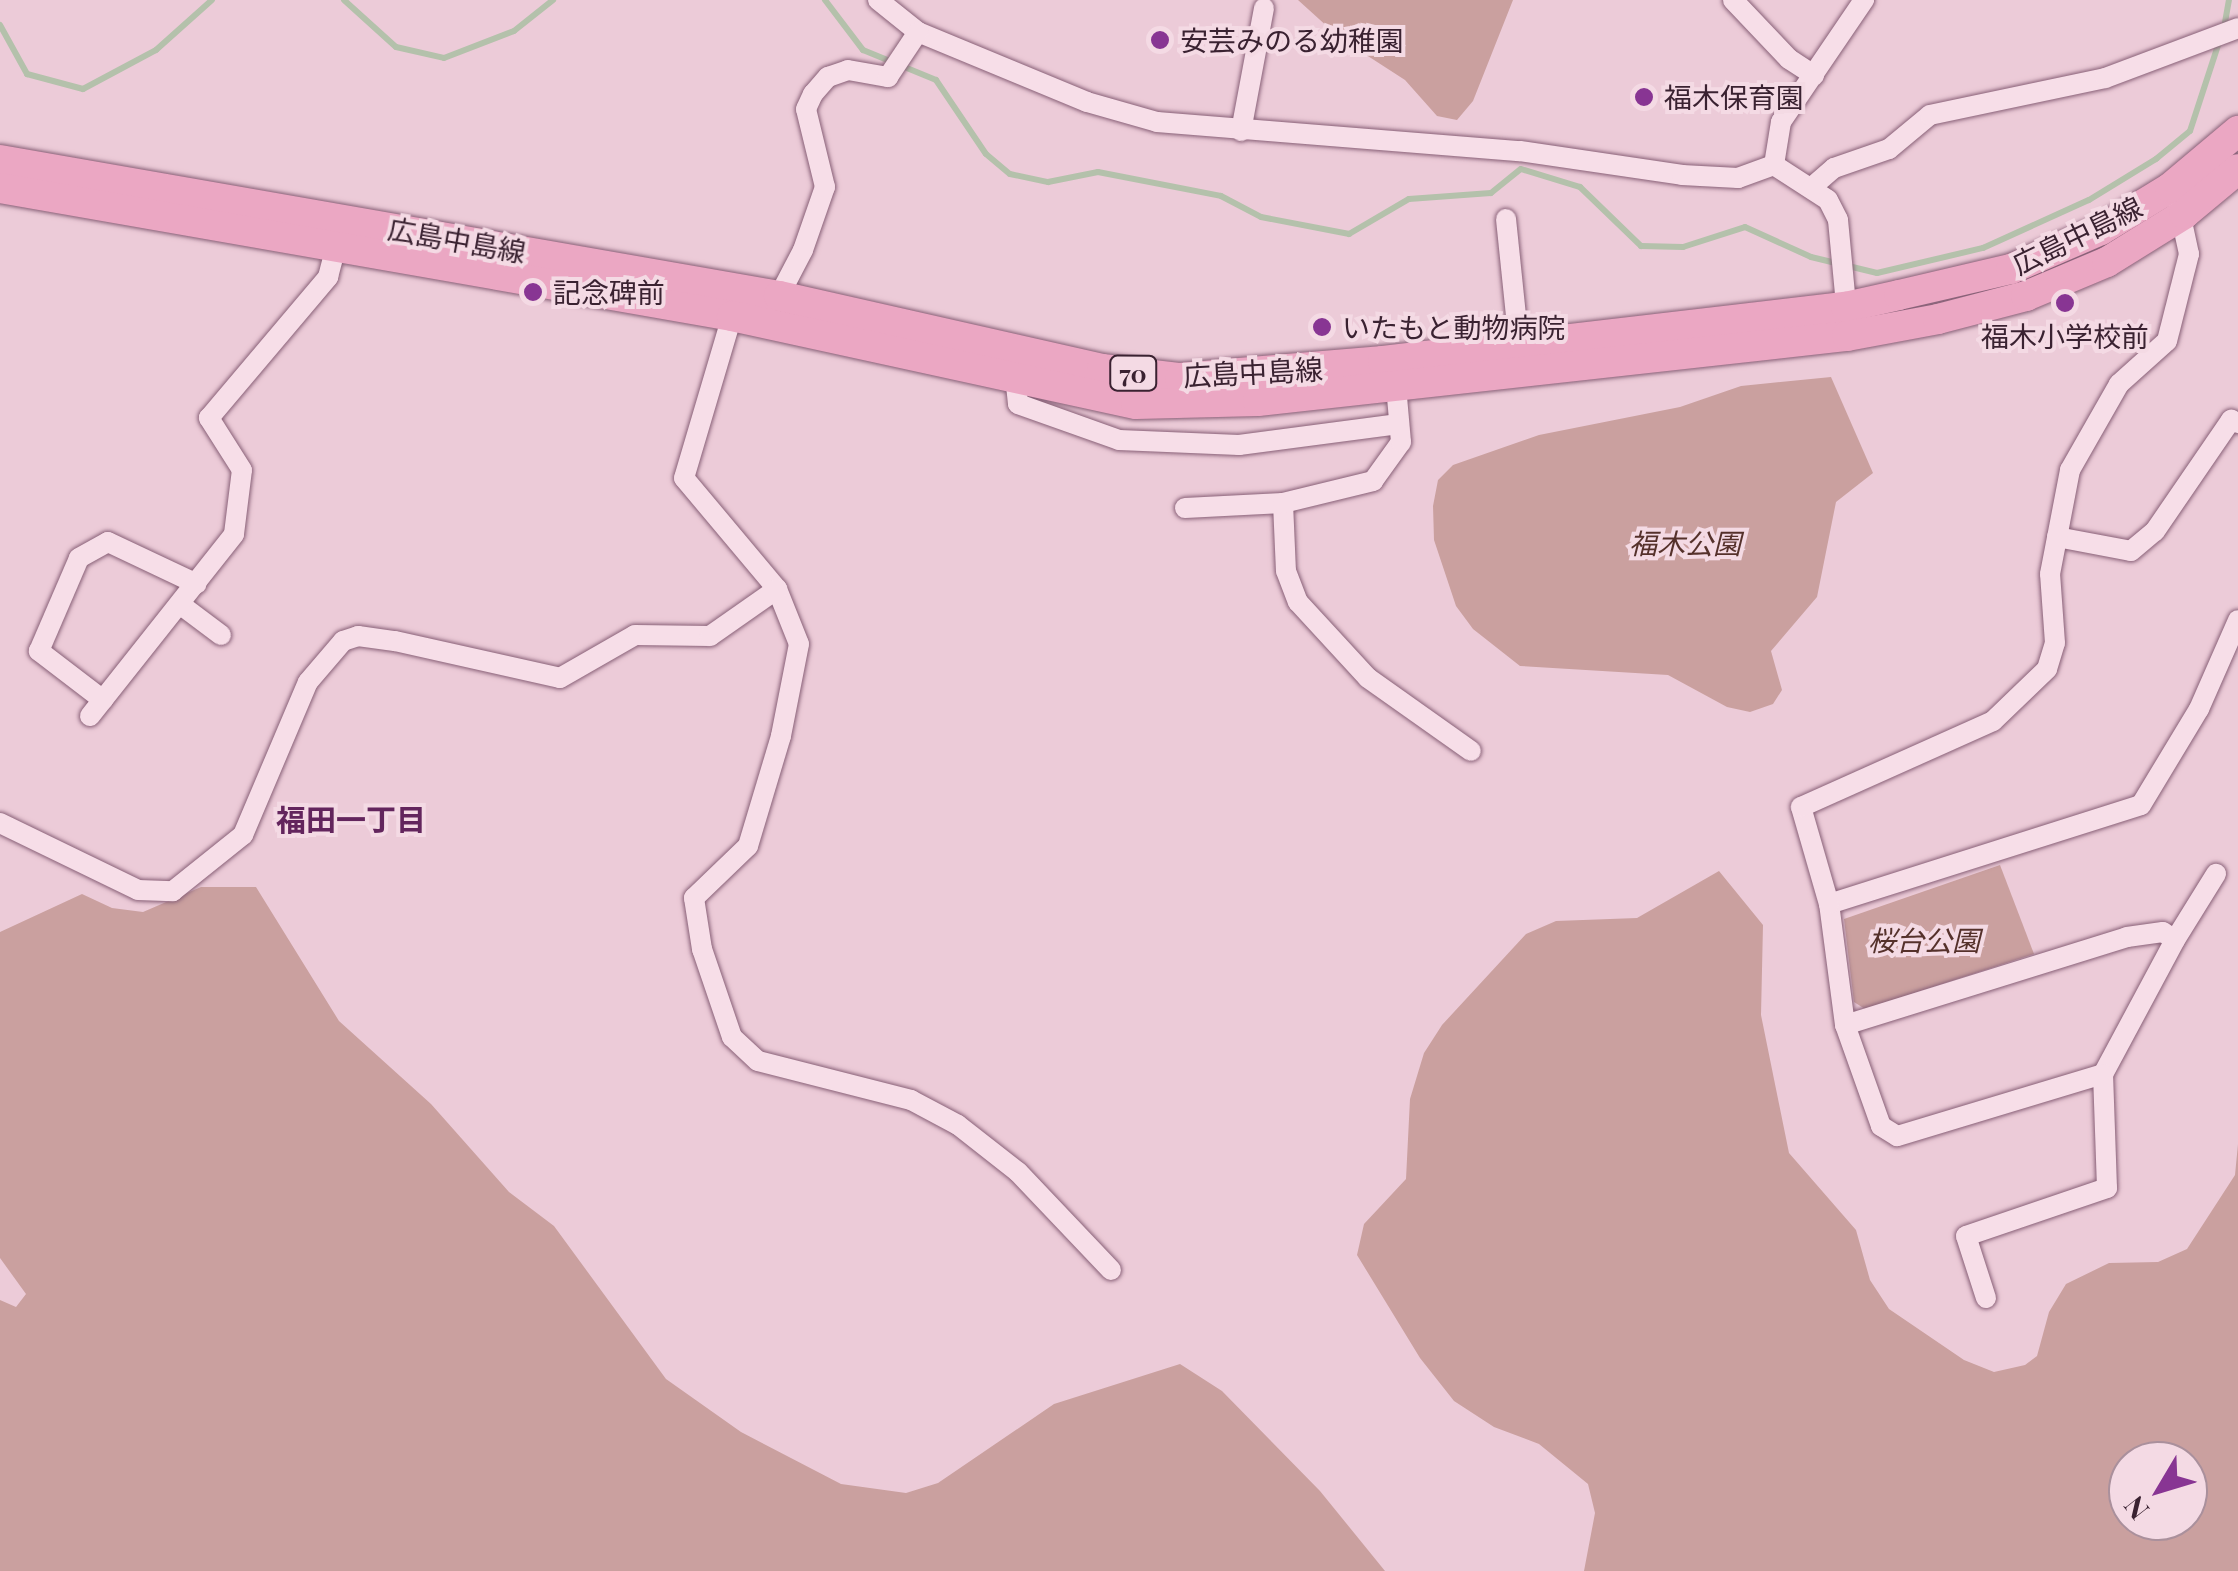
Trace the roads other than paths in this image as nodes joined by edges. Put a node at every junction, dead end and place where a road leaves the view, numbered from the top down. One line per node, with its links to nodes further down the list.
1 (878, 0): 6 (street)
2 (1733, 0): 7 (street)
3 (1864, 0): 7 (street)
4 (1264, 8): 8 (street)
5 (2238, 28): 14 (street)
6 (918, 32): 8 (street); 18 (street)
7 (1814, 74): 11 (street)
8 (1241, 131): 11 (street)
9 (2238, 131): 15 (main road, 広島中島線 / 70)
10 (0, 160): 17 (main road, 広島中島線 / 70)
11 (1774, 165): 14 (street)
12 (2238, 168): 15 (main road, 広島中島線 / 70)
13 (0, 188): 17 (main road, 広島中島線 / 70)
14 (1812, 188): 20 (street)
15 (2177, 201): 20 (main road, 広島中島線 / 70); 28 (street)
16 (1506, 219): 21 (street)
17 (339, 232): 19 (main road, 広島中島線 / 70); 29 (street)
18 (779, 296): 19 (main road, 広島中島線 / 70); 22 (main road, 広島中島線 / 70)
19 (734, 302): 22 (main road, 広島中島線 / 70); 30 (street)
20 (1847, 322): 21 (main road, 広島中島線 / 70)
21 (1520, 359): 22 (main road, 広島中島線 / 70); 23 (main road, 広島中島線 / 70)
22 (1014, 365): 23 (main road, 広島中島線 / 70); 25 (street)
23 (1396, 386): 25 (street)
24 (2238, 423): 28 (street)
25 (1399, 424): 26 (street)
26 (1283, 503): 27 (street); 34 (street)
27 (1186, 508)
28 (2058, 537): 37 (street)
29 (197, 584): 31 (street); 31 (street)
30 (778, 589): 35 (street); 41 (street)
31 (180, 604): 33 (street)
32 (2238, 620): 37 (street)
33 (221, 635)
34 (1471, 751)
35 (0, 824)
36 (2216, 874): 38 (street)
37 (1830, 904): 39 (street)
38 (2174, 940): 39 (street); 40 (street)
39 (1845, 1025): 40 (street)
40 (2103, 1074): 42 (street)
41 (1112, 1270)
42 (1986, 1298)

